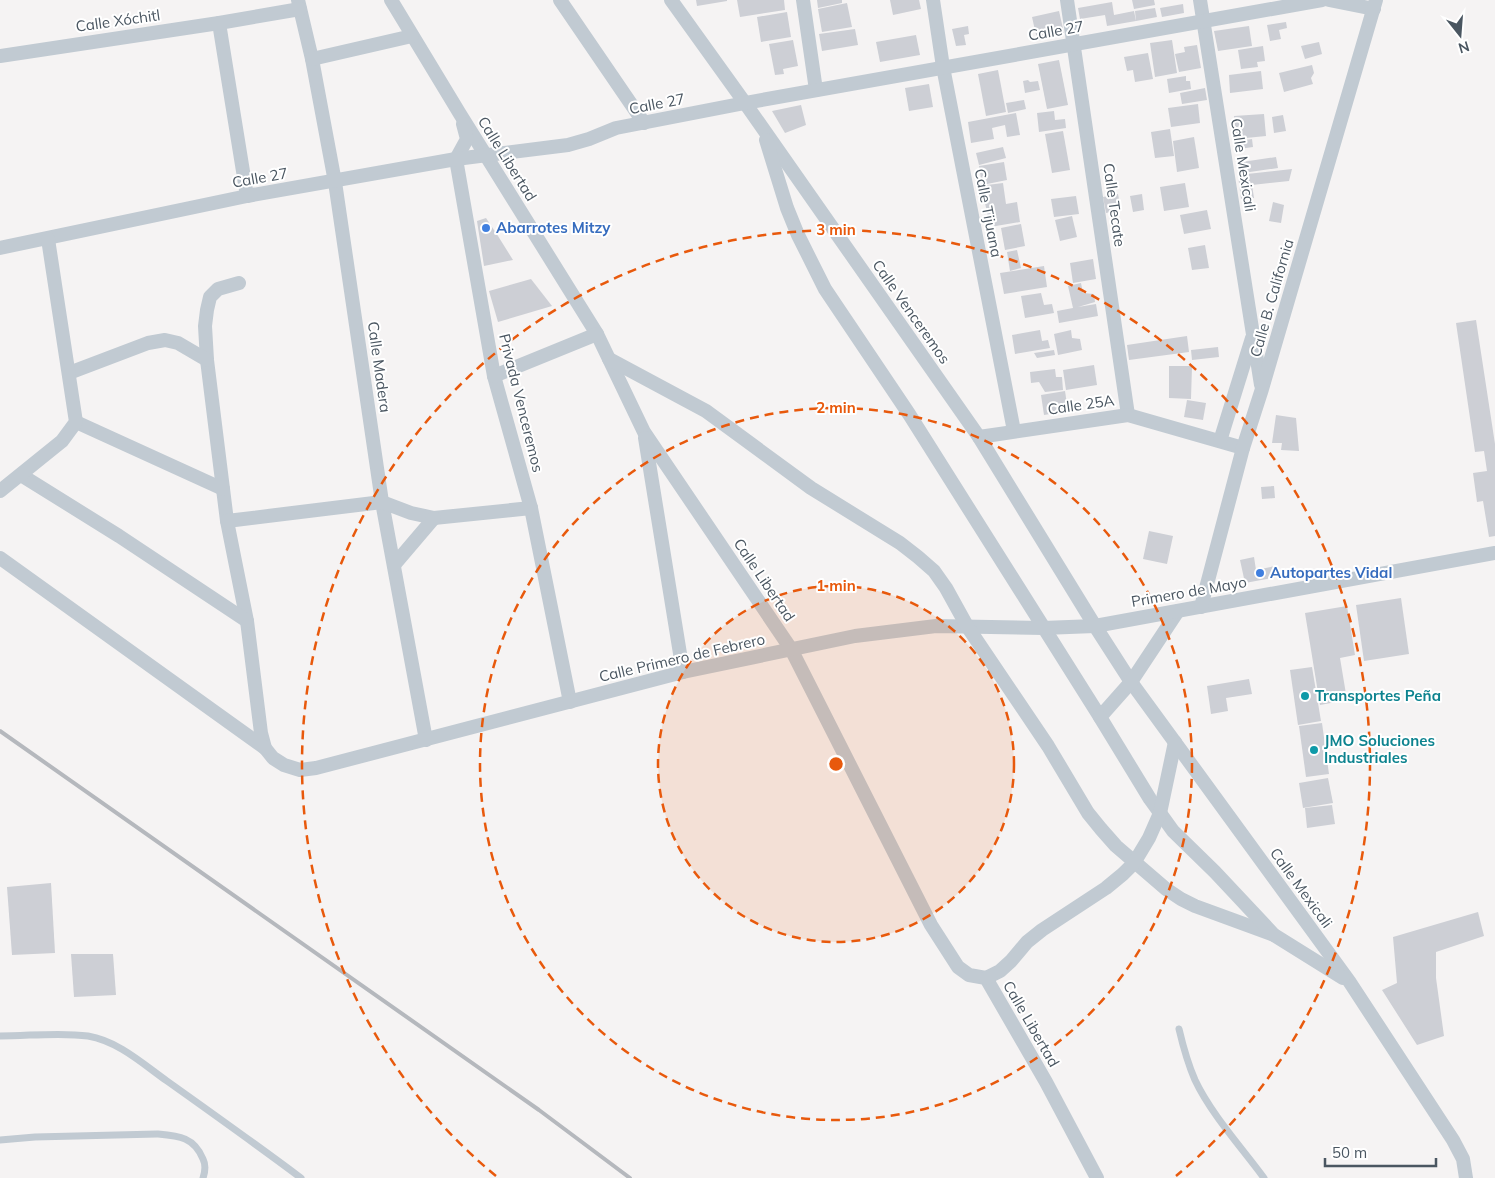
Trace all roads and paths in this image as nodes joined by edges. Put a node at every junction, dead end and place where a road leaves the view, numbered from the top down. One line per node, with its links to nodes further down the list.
1 (391, 0): 14 (street, Calle Libertad)
2 (560, 0): 22 (street)
3 (671, 0): 20 (street, Calle Venceremos)
4 (803, 0): 19 (street)
5 (933, 0): 18 (street, Calle Tijuana)
6 (1067, 0): 15 (street, Calle Tecate)
7 (1200, 0): 12 (street, Calle Mexicali)
8 (1322, 0): 12 (street, Calle 27)
9 (1329, 0): 11 (street)
10 (299, 4): 13 (street, Calle Xóchitl); 17 (street, Calle Madera)
11 (1375, 5): 37 (street, Calle B. California)
12 (1203, 21): 15 (street, Calle 27); 32 (street, Calle Mexicali)
13 (219, 23): 16 (street, Calle Xóchitl); 27 (street)
14 (412, 36): 17 (street); 21 (street, Calle Libertad)
15 (1074, 45): 18 (street, Calle 27); 38 (street, Calle Tecate)
16 (0, 56)
17 (312, 59): 26 (street, Calle Madera)
18 (943, 67): 19 (street, Calle 27); 40 (street, Calle Tijuana)
19 (816, 90): 20 (street, Calle 27)
20 (745, 103): 22 (street, Calle 27); 23 (street, Calle Venceremos)
21 (460, 114): 24 (street, Calle Libertad); 25 (street)
22 (644, 123): 24 (street, Calle 27)
23 (762, 127): 42 (street, Calle Venceremos); 60 (street)
24 (486, 156): 25 (street, Calle 27); 31 (street, Calle Libertad)
25 (456, 159): 26 (street, Calle 27); 36 (street, Privada Venceremos)
26 (335, 182): 27 (street, Calle 27); 48 (street, Calle Madera)
27 (247, 196): 28 (street, Calle 27)
28 (48, 239): 29 (street, Calle 27); 35 (street)
29 (0, 248)
30 (239, 283): 34 (street)
31 (597, 334): 33 (street, Calle Libertad); 36 (street)
32 (1253, 334): 37 (street, Calle Mexicali); 43 (street, Calle Mexicali)
33 (609, 359): 41 (street, Calle Libertad); 58 (street)
34 (207, 360): 35 (street); 46 (street)
35 (69, 373): 39 (street)
36 (494, 376): 49 (street, Privada Venceremos)
37 (1262, 389): 44 (street, Calle B. California)
38 (1128, 415): 40 (street, Calle 25A); 43 (street, Calle 25A)
39 (76, 422): 45 (street); 46 (street)
40 (1014, 431): 42 (street, Calle 25A)
41 (644, 432): 61 (street, Calle Libertad); 62 (street)
42 (979, 437): 59 (street, Calle Venceremos)
43 (1220, 441): 44 (street, Calle 25A)
44 (1243, 448): 55 (street, Calle B. California)
45 (21, 475): 47 (street); 57 (street)
46 (223, 489): 51 (street)
47 (0, 491)
48 (382, 502): 50 (street); 51 (street); 54 (street, Calle Madera)
49 (530, 508): 50 (street); 64 (street, Privada Venceremos)
50 (434, 518): 54 (street)
51 (226, 521): 57 (street)
52 (1495, 554): 55 (street, Primero de Mayo)
53 (0, 558): 68 (street)
54 (394, 566): 66 (street, Calle Madera)
55 (1202, 607): 56 (street, Primero de Mayo)
56 (1178, 611): 59 (street, Primero de Mayo); 63 (street)
57 (247, 621): 68 (street)
58 (967, 626): 60 (street, Calle Primero de Febrero); 61 (street, Calle Primero de Febrero); 70 (street)
59 (1095, 626): 60 (street, Calle Primero de Febrero); 63 (street, Calle Mexicali)
60 (1043, 628): 65 (street)
61 (791, 649): 62 (street, Calle Primero de Febrero); 72 (street, Calle Libertad)
62 (683, 672): 64 (street, Calle Primero de Febrero)
63 (1131, 682): 65 (street); 67 (street, Calle Mexicali)
64 (570, 702): 66 (street, Calle Primero de Febrero)
65 (1100, 717): 69 (street)
66 (426, 740): 68 (street, Calle Primero de Febrero)
67 (1175, 742): 69 (street); 73 (street, Calle Mexicali)
68 (265, 748)
69 (1160, 813): 70 (street); 71 (street)
70 (1134, 863): 71 (street); 72 (street)
71 (1274, 935): 73 (street)
72 (986, 978): 79 (street, Calle Libertad)
73 (1349, 981): 81 (street, Calle Mexicali)
74 (1178, 1029): 80 (lane)
75 (0, 1036): 78 (lane)
76 (0, 1140): 77 (lane)
77 (202, 1178)
78 (301, 1178)
79 (1097, 1178)
80 (1264, 1178)
81 (1466, 1178)

